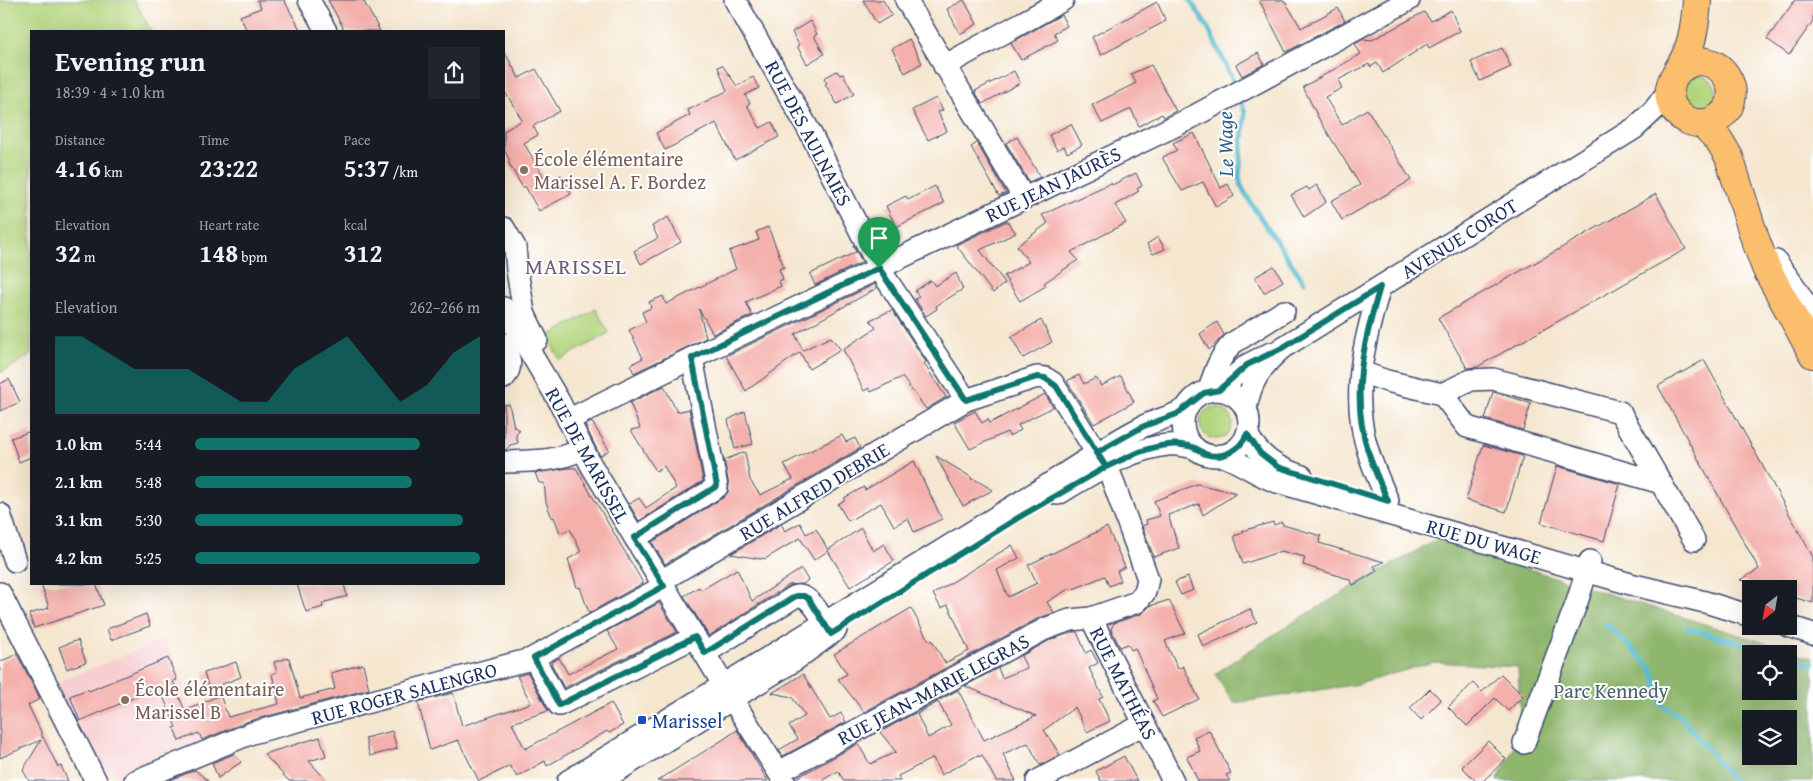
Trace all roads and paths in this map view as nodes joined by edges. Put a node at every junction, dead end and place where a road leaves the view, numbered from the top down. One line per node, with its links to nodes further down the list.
1 (309, 0): 8 (street)
2 (736, 0): 18 (street, RUE DES AULNAIES)
3 (906, 0): 9 (street)
4 (1063, 0): 9 (street)
5 (1409, 0): 15 (street, RUE JEAN JAURÈS)
6 (1697, 0): 11 (main road)
7 (1710, 0): 10 (main road)
8 (325, 30)
9 (944, 66): 15 (street)
10 (1721, 69): 11 (main road); 12 (main road)
11 (1674, 80): 13 (main road); 14 (street, AVENUE COROT)
12 (1730, 102): 13 (main road); 17 (main road)
13 (1694, 122): 14 (street, AVENUE COROT); 26 (main road)
14 (1635, 128): 19 (street, AVENUE COROT)
15 (1024, 198): 18 (street, RUE JEAN JAURÈS)
16 (505, 230): 35 (street)
17 (1776, 261): 22 (street); 23 (main road)
18 (879, 268): 27 (street, RUE JEAN JAURÈS); 32 (street)
19 (1380, 287): 25 (street, AVENUE COROT); 28 (street)
20 (505, 310): 35 (street, RUE DE MARISSEL)
21 (1284, 311): 30 (street)
22 (1813, 316)
23 (1813, 330)
24 (505, 346): 29 (street)
25 (1282, 348): 30 (street, AVENUE COROT); 34 (street, AVENUE COROT)
26 (1813, 354)
27 (692, 358): 35 (street, RUE JEAN JAURÈS); 45 (street)
28 (1361, 372): 31 (street); 43 (street)
29 (505, 376)
30 (1214, 391): 33 (street, AVENUE COROT); 34 (street)
31 (1442, 394): 42 (street); 42 (street)
32 (966, 400): 40 (street, RUE MATHÉAS); 49 (street, RUE ALFRED DEBRIE)
33 (1188, 407): 37 (street); 40 (street, AVENUE COROT)
34 (1246, 409): 36 (street, AVENUE COROT)
35 (568, 420): 38 (street, RUE DE MARISSEL)
36 (1247, 434): 39 (street); 43 (street, RUE DU WAGE)
37 (1195, 448): 39 (street, AVENUE COROT); 40 (street, AVENUE COROT)
38 (582, 449): 41 (street); 45 (street, RUE DE MARISSEL)
39 (1221, 455): 48 (street, RUE DU WAGE)
40 (1101, 460): 53 (street, RUE MATHÉAS); 56 (street, AVENUE COROT)
41 (505, 462)
42 (1661, 482): 46 (street)
43 (1388, 501): 48 (street, RUE DU WAGE)
44 (0, 514): 47 (street)
45 (634, 538): 49 (street, RUE DE MARISSEL)
46 (1694, 540)
47 (15, 561)
48 (1589, 566): 51 (street, RUE DU WAGE); 52 (street, RUE DU WAGE); 63 (street)
49 (663, 584): 59 (street, RUE DE MARISSEL); 60 (street, RUE ROGER SALENGRO)
50 (0, 593): 65 (street)
51 (1742, 606)
52 (1742, 613)
53 (1090, 618): 62 (street, RUE MATHÉAS); 64 (street, RUE JEAN-MARIE LEGRAS)
54 (1798, 622): 55 (street)
55 (1813, 626)
56 (827, 628): 59 (street); 61 (street, AVENUE COROT)
57 (1798, 629): 58 (street)
58 (1813, 634)
59 (700, 645): 60 (street); 61 (street, RUE DE MARISSEL)
60 (534, 658): 66 (street, RUE ROGER SALENGRO)
61 (728, 692): 64 (street, RUE DE MARISSEL); 67 (street, AVENUE COROT); 68 (street, AVENUE COROT)
62 (1144, 724): 69 (street); 70 (street, RUE MATHÉAS)
63 (1524, 743)
64 (781, 776)
65 (96, 781)
66 (135, 781)
67 (568, 781)
68 (601, 781)
69 (1036, 781)
70 (1173, 781)

